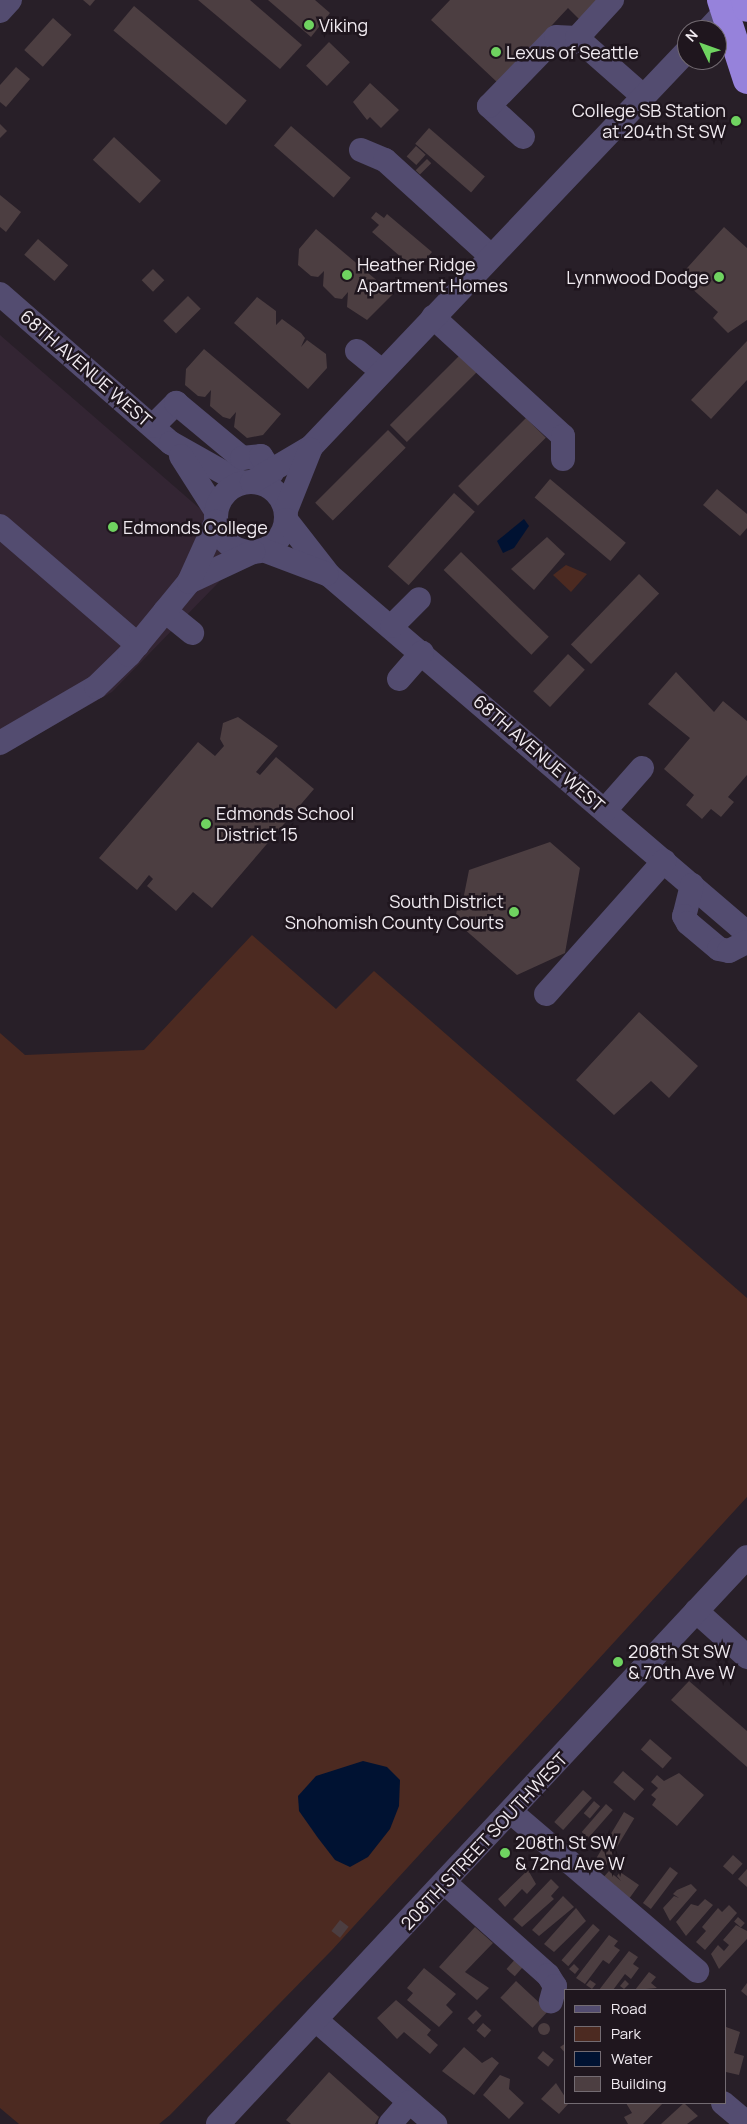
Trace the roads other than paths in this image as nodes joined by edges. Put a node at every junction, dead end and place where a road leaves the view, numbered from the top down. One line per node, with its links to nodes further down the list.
1 (10, 0): 4 (street)
2 (612, 0): 5 (street)
3 (730, 8): 7 (highway)
4 (0, 11)
5 (577, 38): 8 (street); 9 (street)
6 (677, 62): 8 (street)
7 (747, 80)
8 (644, 97): 11 (street)
9 (523, 137)
10 (360, 150): 11 (street)
11 (491, 256): 13 (street)
12 (0, 294): 16 (street, 68TH AVENUE WEST)
13 (433, 317): 15 (street); 19 (street)
14 (357, 351): 15 (street)
15 (382, 371): 18 (street)
16 (153, 426): 17 (street, 68TH AVENUE WEST); 20 (street)
17 (171, 443): 20 (street, 68TH AVENUE WEST); 22 (street, 68TH AVENUE WEST)
18 (312, 447): 20 (street); 21 (street)
19 (563, 459)
20 (256, 479): 21 (street); 22 (street)
21 (286, 515): 24 (street); 25 (street, 68TH AVENUE WEST)
22 (216, 516): 24 (street); 26 (street)
23 (0, 526): 31 (street)
24 (258, 551): 25 (street, 68TH AVENUE WEST); 26 (street)
25 (329, 575): 29 (street, 68TH AVENUE WEST)
26 (189, 582): 28 (street)
27 (419, 599): 29 (street)
28 (165, 611): 30 (street); 31 (street)
29 (392, 626): 32 (street, 68TH AVENUE WEST)
30 (192, 633)
31 (138, 645): 34 (street)
32 (422, 653): 33 (street); 36 (street, 68TH AVENUE WEST)
33 (399, 679)
34 (0, 743)
35 (642, 768): 36 (street)
36 (605, 810): 37 (street, 68TH AVENUE WEST)
37 (664, 861): 38 (street, 68TH AVENUE WEST); 41 (street)
38 (692, 885): 39 (street, 68TH AVENUE WEST); 40 (street)
39 (747, 933)
40 (747, 942)
41 (546, 994)
42 (747, 1556): 43 (street, 208TH STREET SOUTHWEST)
43 (696, 1611): 44 (street); 45 (street, 208TH STREET SOUTHWEST)
44 (747, 1657)
45 (510, 1812): 46 (street, 208TH STREET SOUTHWEST); 47 (street)
46 (445, 1883): 48 (street); 49 (street, 208TH STREET SOUTHWEST)
47 (697, 1971)
48 (551, 2001)
49 (317, 2021): 50 (street); 53 (street, 208TH STREET SOUTHWEST)
50 (409, 2102): 54 (street); 55 (street)
51 (724, 2104): 52 (street)
52 (747, 2123)
53 (218, 2124)
54 (390, 2124)
55 (435, 2124)

